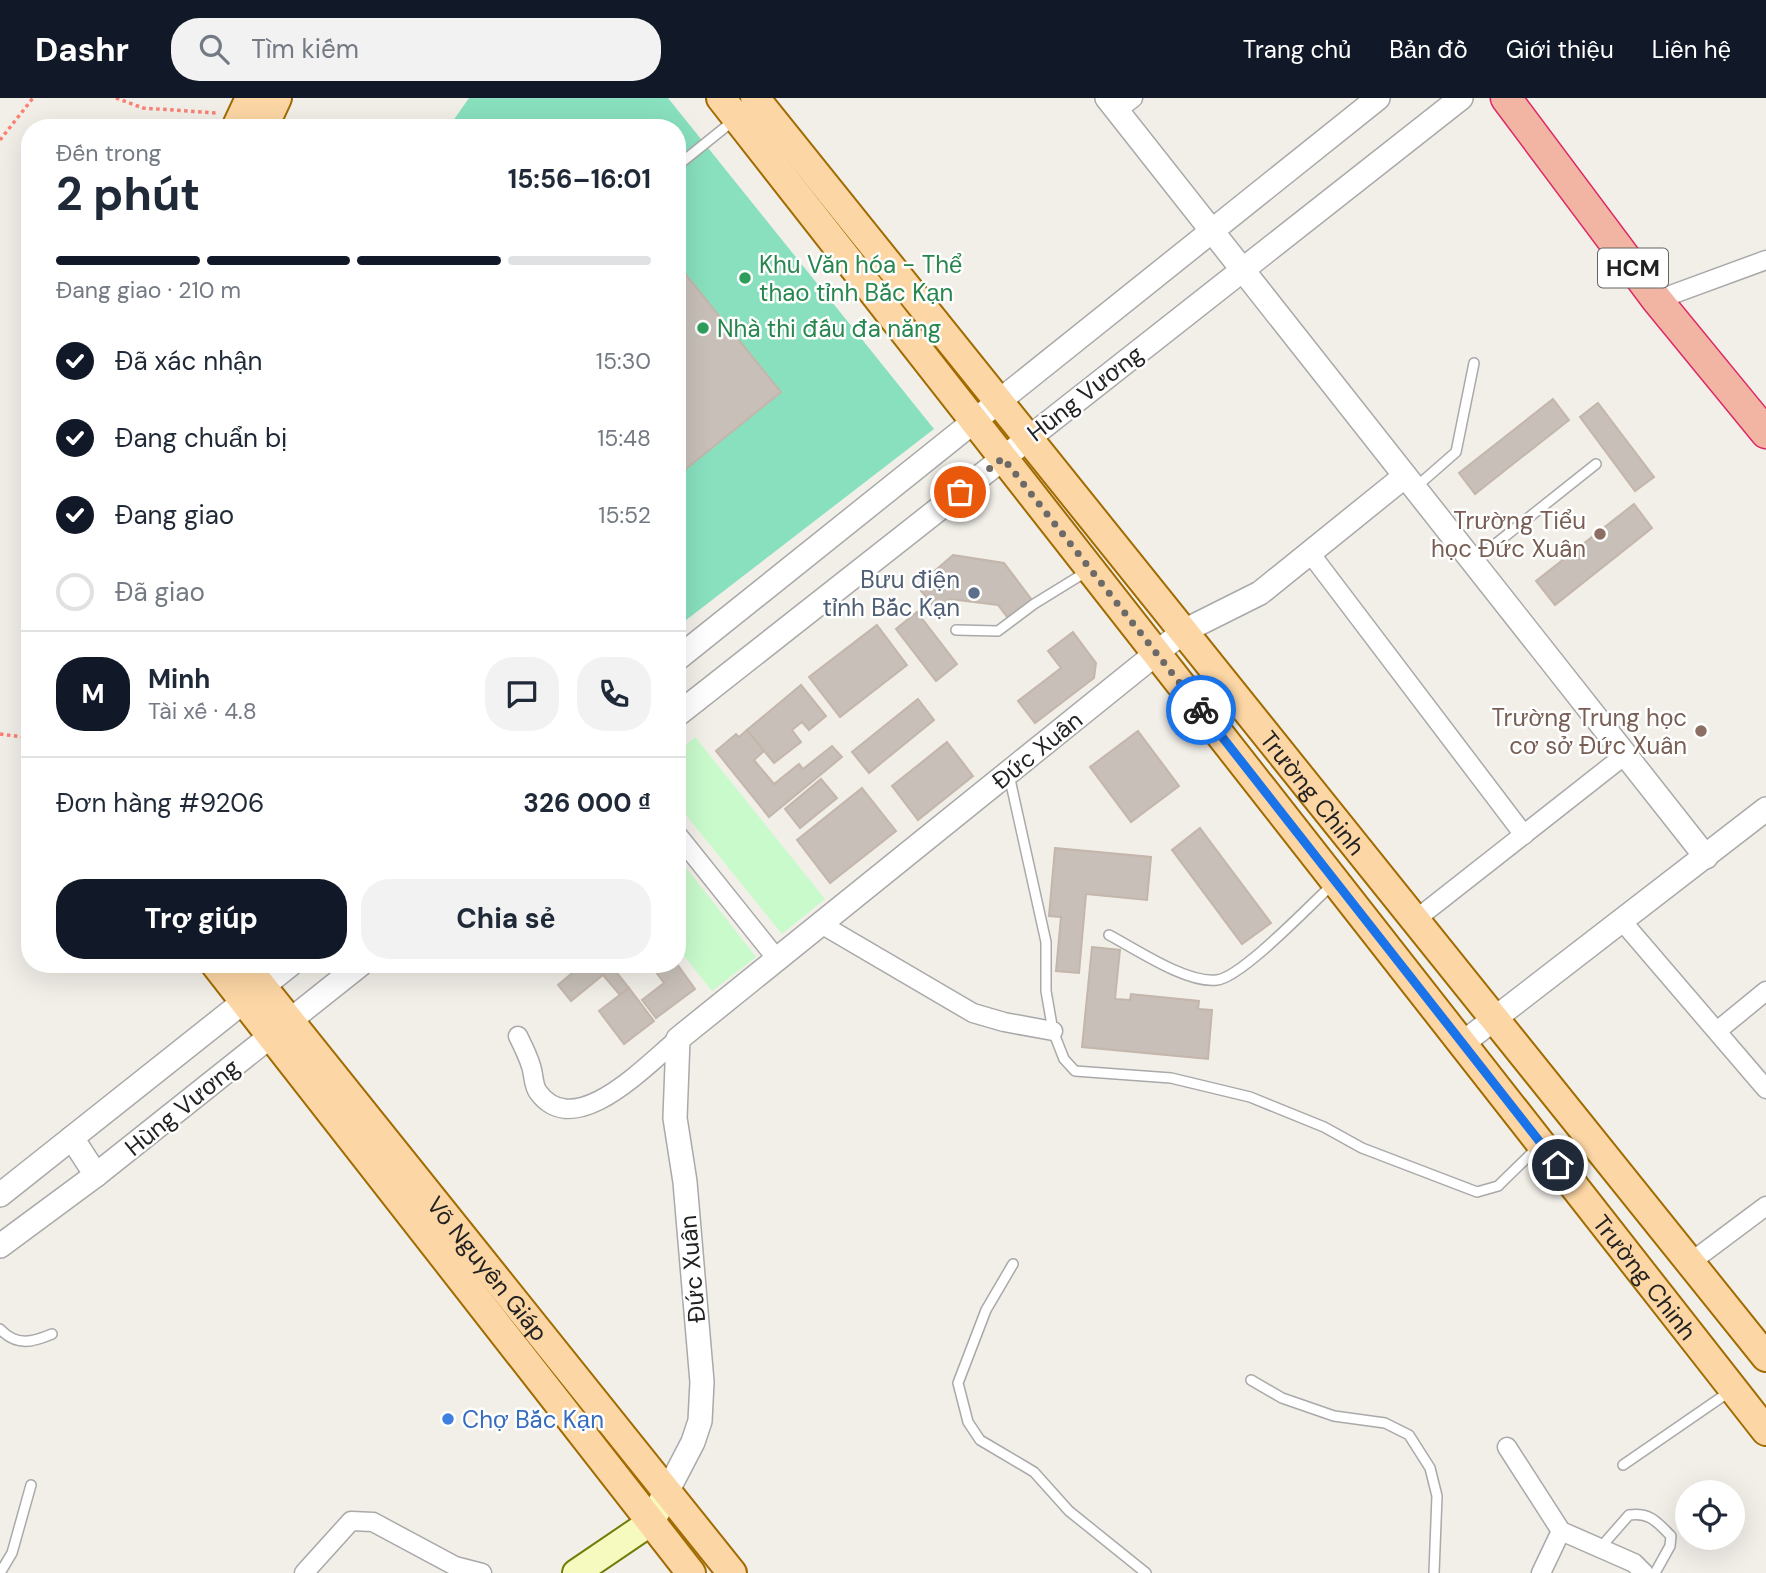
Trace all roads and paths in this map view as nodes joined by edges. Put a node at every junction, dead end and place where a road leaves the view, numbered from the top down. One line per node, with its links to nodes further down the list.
1 (33, 98): 10 (path)
2 (116, 98): 9 (path)
3 (277, 98): 9 (main road)
4 (1378, 98): 12 (street, Hùng Vương)
5 (1461, 98): 14 (street, Hùng Vương)
6 (1506, 98): 15 (highway, HCM)
7 (1119, 102): 12 (street)
8 (746, 103): 11 (lane); 17 (main road, Trường Chinh); 18 (main road, Trường Chinh)
9 (248, 116)
10 (0, 140)
11 (686, 158)
12 (1213, 231): 14 (street); 17 (street, Hùng Vương)
13 (1766, 260): 15 (street)
14 (1242, 269): 20 (street, Hùng Vương); 23 (street)
15 (1657, 300): 19 (highway, HCM)
16 (1474, 363): 23 (lane)
17 (1000, 402): 18 (street, Hùng Vương); 20 (main road, Trường Chinh)
18 (976, 423): 21 (main road, Trường Chinh); 29 (street, Hùng Vương)
19 (1766, 433)
20 (1028, 437): 21 (street, Hùng Vương); 28 (main road, Trường Chinh)
21 (1003, 458): 26 (main road, Trường Chinh); 31 (street, Hùng Vương)
22 (1596, 464): 25 (lane)
23 (1410, 482): 24 (street, Đức Xuân); 25 (street)
24 (1310, 552): 28 (street, Đức Xuân); 37 (street)
25 (1473, 562): 34 (street)
26 (1091, 569): 27 (lane); 30 (main road, Trường Chinh)
27 (956, 630)
28 (1184, 631): 30 (street, Đức Xuân); 40 (main road, Trường Chinh)
29 (686, 652)
30 (1157, 654): 35 (street, Đức Xuân); 41 (main road, Trường Chinh)
31 (686, 708)
32 (0, 734): 33 (path)
33 (21, 737)
34 (1625, 755): 37 (street); 39 (street)
35 (1008, 773): 44 (street, Đức Xuân); 55 (lane)
36 (1766, 809): 39 (street)
37 (1524, 835): 42 (street)
38 (686, 845): 46 (street)
39 (1706, 857): 43 (street)
40 (1365, 859): 41 (main road); 42 (main road, Trường Chinh)
41 (1336, 882): 45 (lane); 59 (main road, Trường Chinh)
42 (1415, 920): 53 (main road, Trường Chinh)
43 (1622, 921): 53 (street); 56 (street)
44 (821, 925): 46 (street, Đức Xuân); 55 (street)
45 (1109, 935)
46 (777, 959): 58 (street, Đức Xuân)
47 (227, 973): 52 (main road, Võ Nguyên Giáp)
48 (247, 973): 52 (main road, Võ Nguyên Giáp)
49 (280, 973): 52 (street, Hùng Vương)
50 (350, 973): 54 (street, Hùng Vương)
51 (1766, 991): 56 (street)
52 (254, 994): 54 (main road, Võ Nguyên Giáp); 61 (street, Hùng Vương)
53 (1494, 1018): 59 (street); 67 (main road, Trường Chinh)
54 (281, 1028): 63 (street, Hùng Vương); 78 (main road, Võ Nguyên Giáp); 79 (main road, Võ Nguyên Giáp)
55 (1054, 1031): 62 (lane)
56 (1717, 1031): 60 (street)
57 (518, 1036): 58 (street, Đức Xuân)
58 (678, 1039): 78 (street, Đức Xuân)
59 (1463, 1043): 62 (main road, Trường Chinh)
60 (1766, 1089)
61 (72, 1138): 63 (street); 64 (street, Hùng Vương)
62 (1542, 1144): 73 (main road, Trường Chinh)
63 (96, 1175): 66 (street, Hùng Vương)
64 (0, 1195)
65 (1766, 1206): 67 (street)
66 (0, 1246)
67 (1691, 1262): 71 (main road, Trường Chinh)
68 (1013, 1264): 88 (lane)
69 (0, 1329): 70 (lane)
70 (52, 1334)
71 (1766, 1357)
72 (1251, 1380): 89 (lane)
73 (1733, 1389): 74 (main road, Trường Chinh); 76 (lane)
74 (1766, 1431)
75 (1507, 1447): 80 (street)
76 (1623, 1465)
77 (32, 1485): 82 (lane)
78 (667, 1492): 79 (main road); 87 (main road, Võ Nguyên Giáp)
79 (651, 1522): 85 (main road); 86 (main road, Võ Nguyên Giáp)
80 (1561, 1531): 81 (street); 90 (street)
81 (1600, 1548): 91 (street); 92 (lane)
82 (0, 1573)
83 (304, 1573): 84 (street)
84 (482, 1573)
85 (576, 1573)
86 (691, 1573)
87 (732, 1573)
88 (1146, 1573)
89 (1434, 1573)
90 (1541, 1573)
91 (1644, 1573)
92 (1655, 1573)

